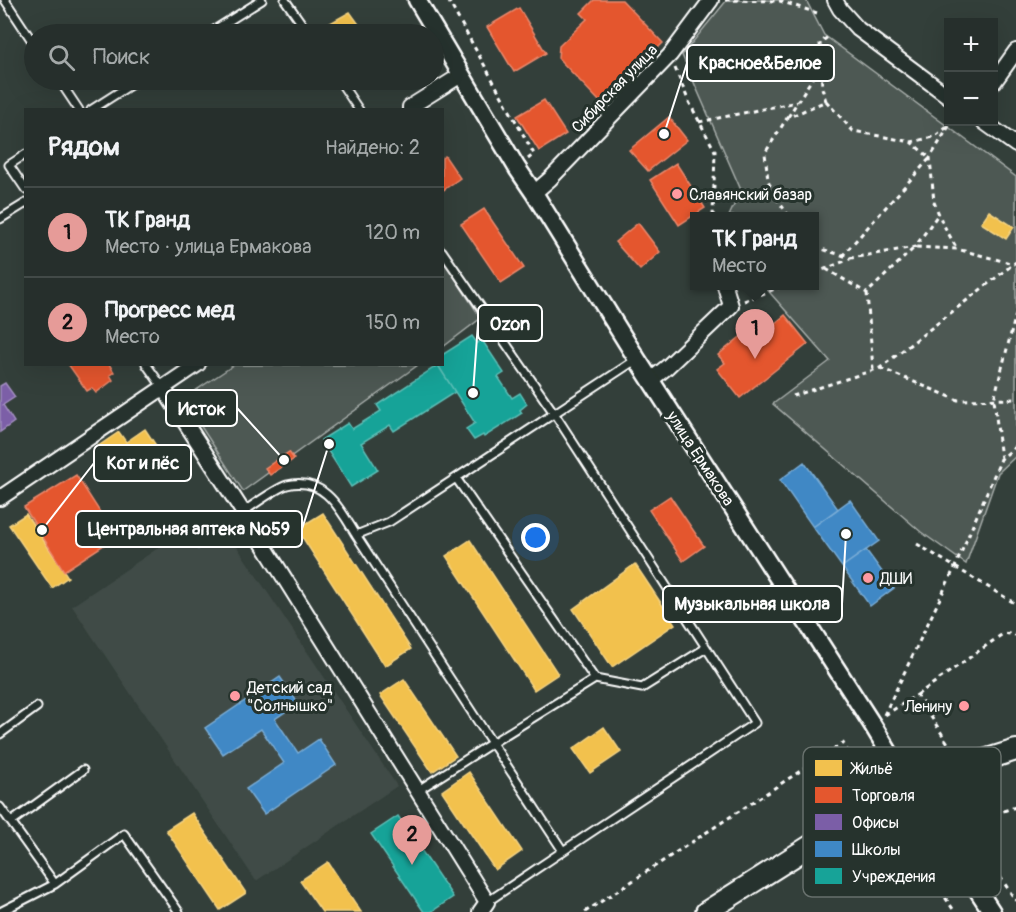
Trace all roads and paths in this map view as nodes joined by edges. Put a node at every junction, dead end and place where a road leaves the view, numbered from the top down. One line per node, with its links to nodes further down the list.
1 (5, 0): 13 (lane)
2 (262, 0): 10 (lane)
3 (285, 0): 11 (lane)
4 (417, 0): 12 (street, улица Ермакова)
5 (448, 0): 40 (path)
6 (711, 0): 17 (street, Сибирская улица)
7 (720, 0): 9 (path)
8 (835, 0): 26 (street)
9 (817, 13)
10 (224, 24)
11 (302, 24)
12 (431, 24)
13 (24, 29)
14 (830, 36): 18 (path)
15 (444, 46): 19 (street, улица Ермакова)
16 (1016, 51): 20 (street)
17 (669, 55): 34 (path); 42 (street, Сибирская улица)
18 (821, 64): 27 (path); 28 (path)
19 (461, 75): 21 (street); 40 (street, улица Ермакова)
20 (998, 75)
21 (444, 86)
22 (65, 90): 29 (lane)
23 (122, 90): 30 (lane)
24 (346, 90): 31 (lane)
25 (438, 90): 32 (street)
26 (944, 93)
27 (826, 101): 33 (path); 36 (path)
28 (797, 102): 33 (path); 34 (path)
29 (78, 108)
30 (94, 108)
31 (358, 108)
32 (411, 108)
33 (787, 118): 45 (path)
34 (699, 122): 44 (path)
35 (990, 126): 37 (street)
36 (911, 142): 39 (path); 39 (path)
37 (1016, 145)
38 (24, 155): 41 (lane)
39 (930, 158): 46 (path); 52 (path)
40 (517, 168): 42 (street, улица Ермакова)
41 (24, 187)
42 (534, 193): 62 (street, улица Ермакова)
43 (24, 204): 47 (lane)
44 (713, 212)
45 (786, 212)
46 (939, 213): 48 (path); 50 (path)
47 (0, 219)
48 (915, 247): 50 (path); 53 (path); 59 (path)
49 (819, 249): 52 (path)
50 (957, 249): 54 (path)
51 (444, 254): 72 (lane)
52 (842, 256): 53 (path)
53 (851, 258): 55 (path)
54 (1015, 263): 65 (path)
55 (826, 269): 56 (path); 59 (path)
56 (819, 272)
57 (726, 290): 60 (street)
58 (771, 290): 60 (path)
59 (867, 293): 66 (path)
60 (731, 306): 67 (street)
61 (1016, 314): 70 (path)
62 (637, 359): 67 (street, улица Ермакова); 72 (lane)
63 (147, 366): 68 (lane)
64 (195, 366): 68 (street)
65 (880, 368): 66 (path); 70 (path)
66 (873, 370): 69 (path)
67 (651, 380): 89 (street, улица Ермакова)
68 (163, 388): 76 (street); 77 (street)
69 (793, 396)
70 (994, 399): 71 (path); 74 (path)
71 (1016, 399)
72 (554, 413): 75 (lane); 83 (lane)
73 (1016, 446): 74 (path)
74 (1001, 459): 80 (path)
75 (456, 478): 78 (lane); 84 (lane)
76 (0, 498)
77 (243, 512): 78 (lane); 95 (street)
78 (356, 535): 88 (lane)
79 (917, 544): 80 (path)
80 (955, 567): 81 (path); 85 (path)
81 (1016, 604)
82 (1016, 635): 85 (path)
83 (706, 648): 84 (lane); 100 (lane)
84 (596, 679): 88 (lane)
85 (916, 695): 90 (path)
86 (37, 707): 87 (lane)
87 (0, 734)
88 (492, 742): 95 (lane); 100 (lane)
89 (886, 747)
90 (950, 747)
91 (1016, 750): 92 (main road)
92 (1001, 755)
93 (803, 769): 110 (path)
94 (83, 770): 99 (lane)
95 (417, 790): 107 (street)
96 (0, 807): 99 (lane)
97 (1016, 807): 98 (path)
98 (1001, 812)
99 (10, 822): 103 (lane)
100 (563, 851): 107 (lane)
101 (803, 851): 111 (main road)
102 (1001, 878): 106 (path)
103 (55, 884): 108 (lane); 109 (lane)
104 (945, 897): 112 (path)
105 (982, 897): 113 (street, улица Ермакова)
106 (1016, 901)
107 (484, 907)
108 (0, 912)
109 (179, 912)
110 (585, 912)
111 (706, 912)
112 (955, 912)
113 (992, 912)

